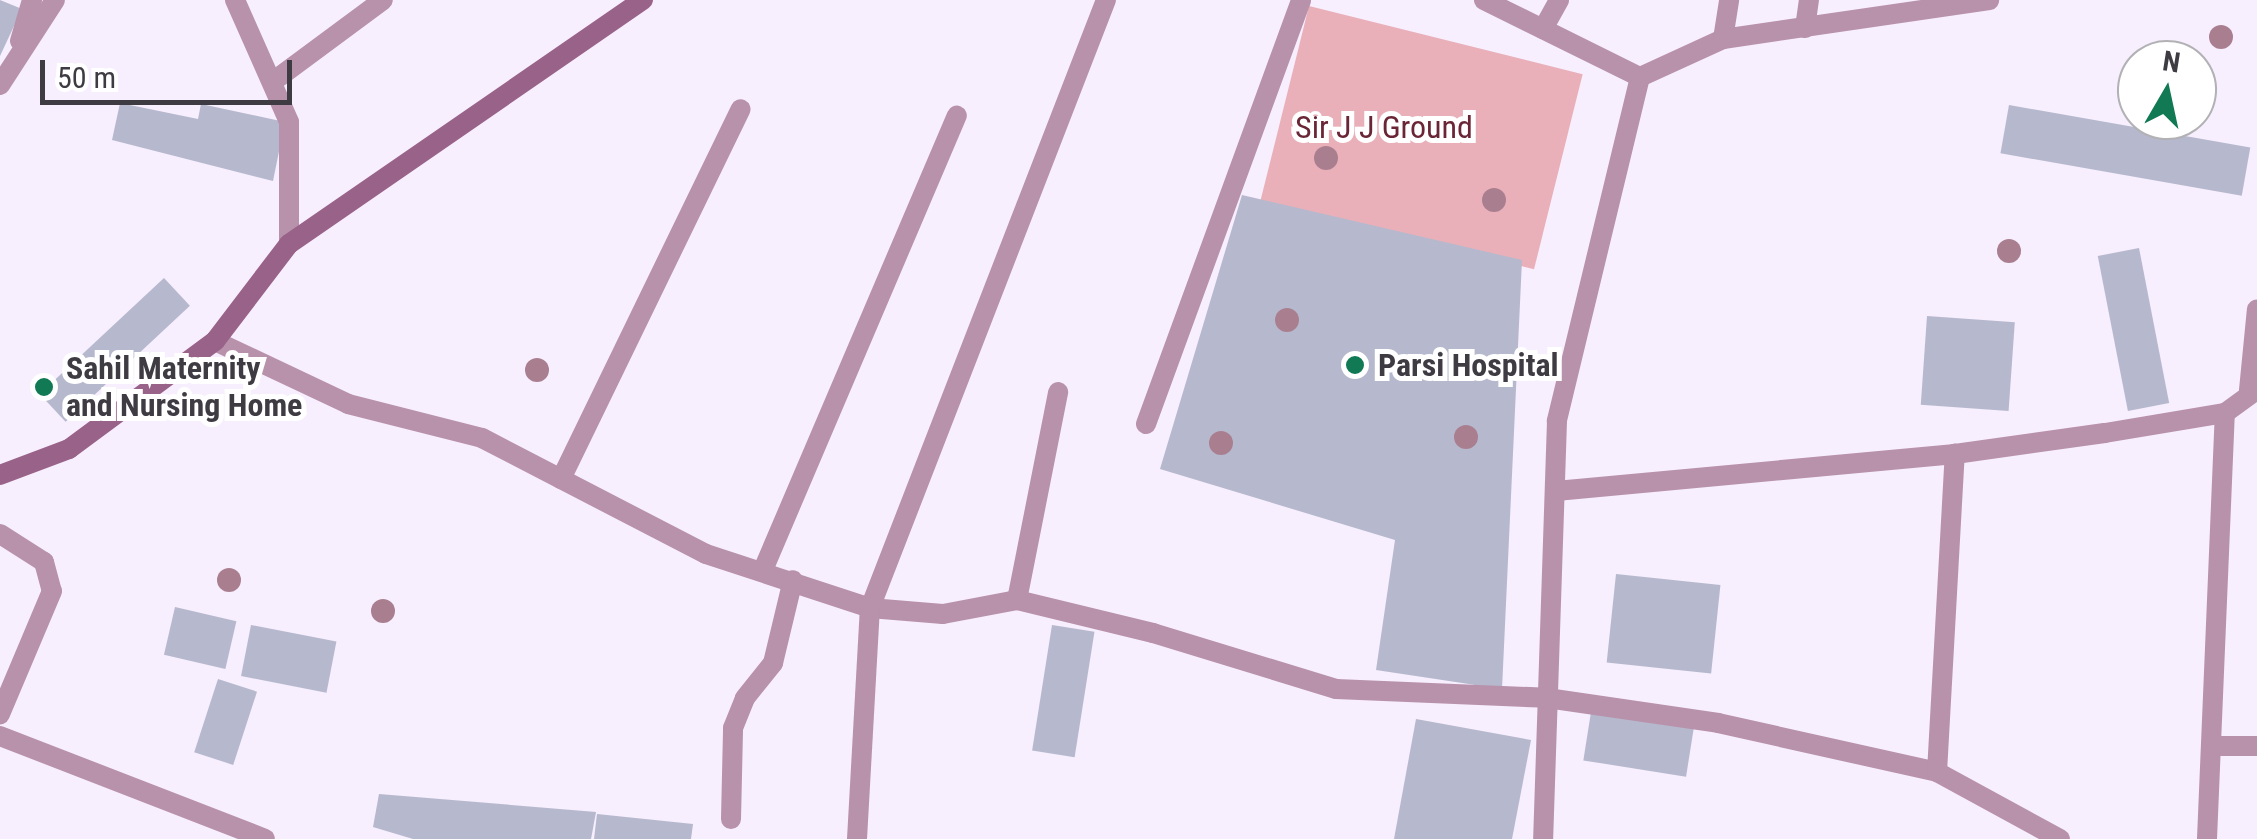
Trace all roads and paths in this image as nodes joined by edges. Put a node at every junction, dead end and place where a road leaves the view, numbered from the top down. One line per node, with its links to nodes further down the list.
1 (32, 0): 16 (street)
2 (55, 0): 16 (street)
3 (236, 0): 18 (street)
4 (382, 0): 18 (street)
5 (643, 0): 22 (main road)
6 (1106, 0): 37 (street)
7 (1301, 0): 28 (street)
8 (1484, 0): 14 (street)
9 (1559, 0): 14 (street)
10 (1729, 0): 15 (street)
11 (1809, 0): 13 (street)
12 (1989, 0): 13 (street)
13 (1805, 28): 15 (street)
14 (1543, 29): 17 (street)
15 (1723, 39): 17 (street)
16 (13, 64): 19 (street)
17 (1640, 77): 32 (street)
18 (275, 80): 22 (street)
19 (0, 86)
20 (741, 109): 31 (street)
21 (957, 116): 34 (street)
22 (290, 244): 24 (main road)
23 (2257, 309): 25 (street)
24 (215, 340): 30 (main road); 31 (street)
25 (2253, 390): 27 (street)
26 (1058, 392): 36 (street)
27 (2226, 413): 29 (street); 41 (street)
28 (1146, 424)
29 (1955, 454): 32 (street); 43 (street)
30 (0, 475)
31 (561, 478): 34 (street)
32 (1556, 491): 38 (street)
33 (0, 534): 39 (street)
34 (762, 570): 35 (street)
35 (793, 580): 37 (street); 44 (street)
36 (1017, 600): 37 (street); 38 (street)
37 (870, 608): 47 (street)
38 (1548, 698): 43 (street); 48 (street)
39 (0, 714)
40 (0, 736): 45 (street)
41 (2211, 746): 42 (street); 50 (street)
42 (2257, 746)
43 (1937, 772): 49 (street)
44 (731, 819)
45 (223, 832): 46 (street)
46 (265, 839)
47 (857, 839)
48 (1543, 839)
49 (2060, 839)
50 (2207, 839)

